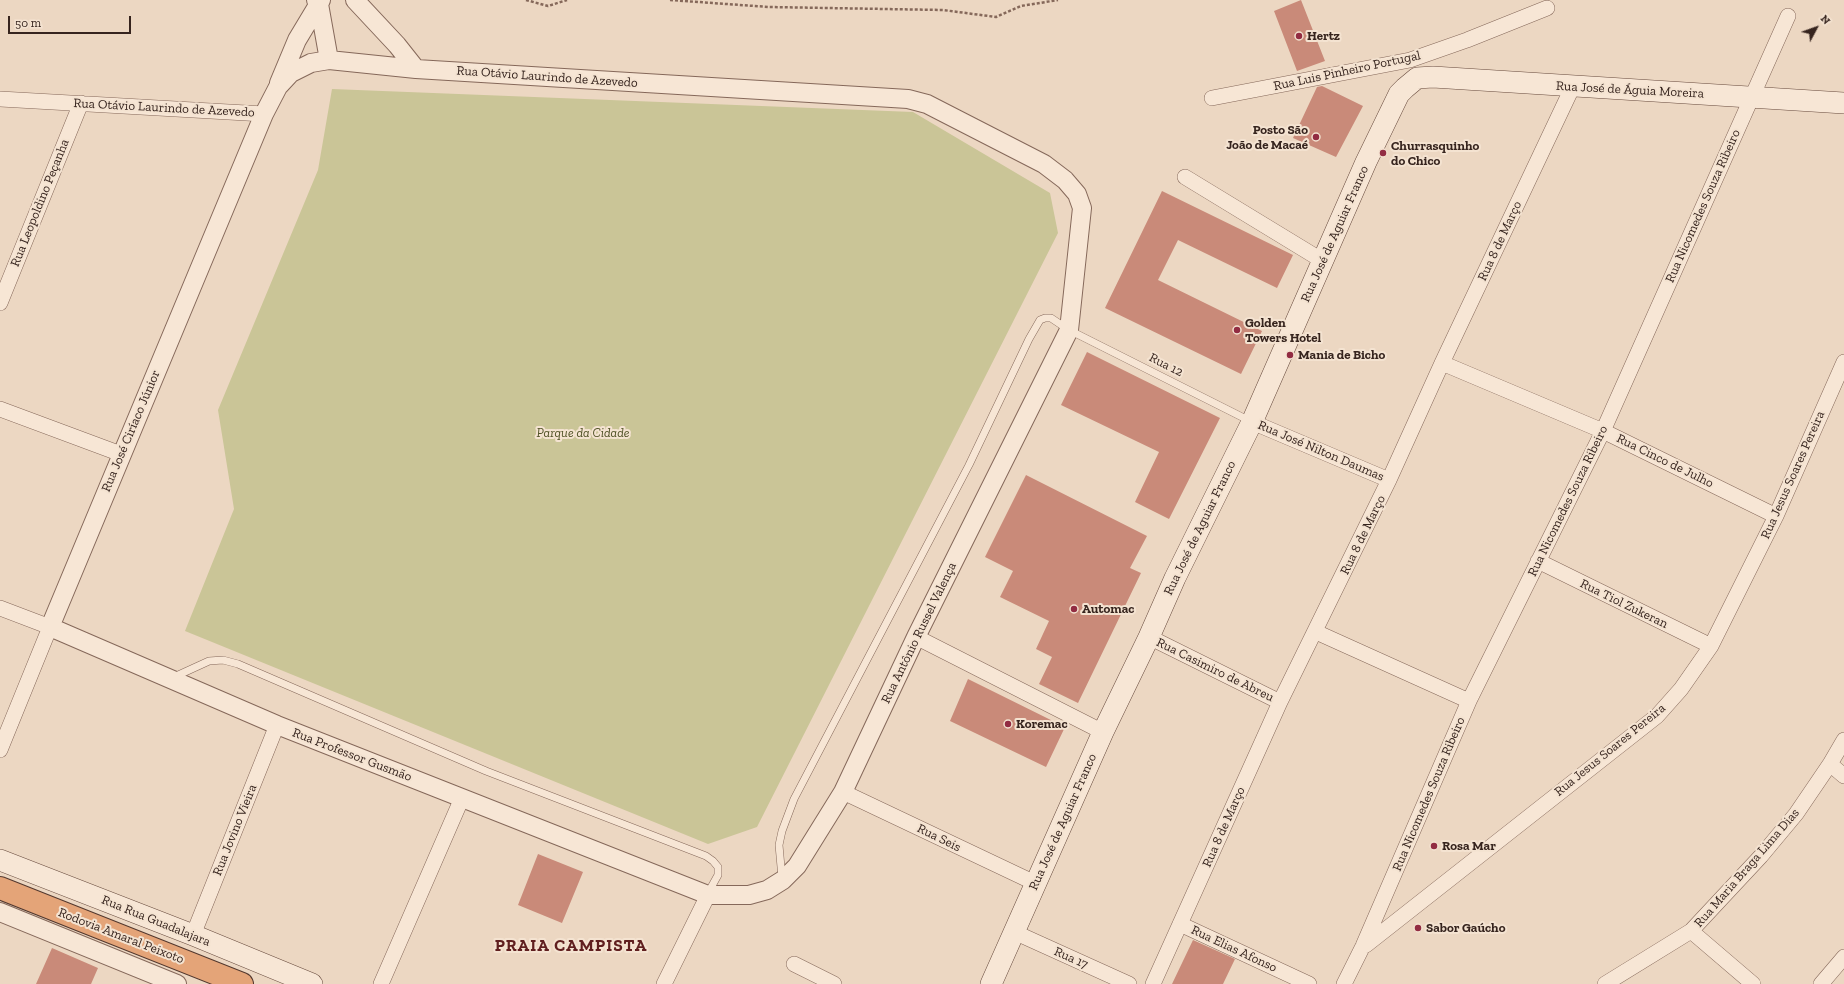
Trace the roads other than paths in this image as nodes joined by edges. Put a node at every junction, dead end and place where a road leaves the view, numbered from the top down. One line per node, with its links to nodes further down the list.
1 (355, 0): 6 (street)
2 (319, 1): 5 (street); 9 (street)
3 (1547, 8): 7 (street, Rua Luis Pinheiro Portugal)
4 (1788, 16): 10 (street, Rua Nicomedes Souza Ribeiro)
5 (329, 60): 6 (street, Rua Otávio Laurindo de Azevedo); 9 (street, Rua Otávio Laurindo de Azevedo)
6 (416, 69): 17 (street, Rua Otávio Laurindo de Azevedo)
7 (1413, 69): 8 (main road, Rua José de Águia Moreira); 11 (street, Rua Luis Pinheiro Portugal); 18 (main road, Rua José de Aguiar Franco)
8 (1573, 86): 10 (main road, Rua José de Águia Moreira); 22 (street, Rua 8 de Março)
9 (278, 87): 15 (street, Rua Otávio Laurindo de Azevedo)
10 (1752, 97): 14 (main road, Rua José de Águia Moreira); 25 (street, Rua Nicomedes Souza Ribeiro)
11 (1212, 98)
12 (0, 99): 13 (street, Rua Otávio Laurindo de Azevedo)
13 (81, 103): 15 (street, Rua Otávio Laurindo de Azevedo); 19 (street, Rua Leopoldino Peçanha)
14 (1844, 104)
15 (264, 114): 26 (street, Rua José Ciríaco Júnior)
16 (1185, 177): 18 (street)
17 (1082, 208): 20 (street, Rua Antônio Russel Valença)
18 (1323, 261): 24 (main road, Rua José de Aguiar Franco)
19 (0, 303)
20 (1069, 330): 24 (lane, Rua 12); 33 (street, Rua Antônio Russel Valença); 48 (lane, Rua 12)
21 (1844, 362): 28 (street, Rua Jesus Soares Pereira)
22 (1442, 363): 25 (street, Rua Cinco de Julho); 27 (street, Rua 8 de Março)
23 (0, 408): 26 (street)
24 (1252, 422): 27 (street, Rua José Nilton Daumas); 34 (main road, Rua José de Aguiar Franco)
25 (1603, 430): 28 (street, Rua Cinco de Julho); 29 (street, Rua Nicomedes Souza Ribeiro)
26 (121, 454): 31 (street, Rua José Ciríaco Júnior)
27 (1389, 480): 32 (street, Rua 8 de Março)
28 (1776, 516): 35 (street, Rua Jesus Soares Pereira)
29 (1538, 561): 35 (street, Rua Tiol Zukeran); 37 (street, Rua Nicomedes Souza Ribeiro)
30 (0, 608): 31 (street, Rua Professor Gusmão)
31 (50, 627): 36 (street, Rua Professor Gusmão); 42 (street, Rua José Ciríaco Júnior)
32 (1316, 632): 37 (street); 38 (street, Rua 8 de Março)
33 (916, 637): 40 (street); 45 (street, Rua Antônio Russel Valença)
34 (1149, 637): 38 (street, Rua Casimiro de Abreu); 40 (main road, Rua José de Aguiar Franco)
35 (1711, 646): 57 (street, Rua Jesus Soares Pereira)
36 (170, 679): 39 (street, Rua Professor Gusmão); 51 (lane)
37 (1469, 701): 57 (street, Rua Nicomedes Souza Ribeiro)
38 (1280, 702): 53 (street, Rua 8 de Março)
39 (277, 725): 46 (street, Rua Professor Gusmão); 56 (street, Rua Jovino Vieira)
40 (1103, 732): 49 (main road, Rua José de Aguiar Franco)
41 (1844, 740): 43 (street, Rua Maria Braga Lima Dias)
42 (0, 750)
43 (1830, 764): 44 (street); 55 (street, Rua Maria Braga Lima Dias)
44 (1844, 776)
45 (843, 792): 48 (street, Rua Antônio Russel Valença); 49 (street, Rua Seis)
46 (462, 798): 51 (street, Rua Professor Gusmão); 63 (street)
47 (0, 860): 56 (main road, Rua Rua Guadalajara)
48 (783, 880): 51 (street, Rua Antônio Russel Valença)
49 (1035, 883): 54 (main road, Rua José de Aguiar Franco)
50 (0, 888): 61 (highway, Rodovia Amaral Peixoto)
51 (708, 895): 64 (street)
52 (0, 912): 60 (street)
53 (1180, 924): 68 (street, Rua 8 de Março); 69 (street, Rua Elias Afonso)
54 (1014, 932): 66 (main road, Rua José de Aguiar Franco); 67 (street, Rua 17)
55 (1691, 932): 71 (street, Rua Maria Braga Lima Dias); 72 (street)
56 (193, 934): 62 (main road, Rua Rua Guadalajara)
57 (1363, 946): 70 (street, Rua Nicomedes Souza Ribeiro)
58 (1844, 957): 73 (street)
59 (794, 964): 65 (street)
60 (177, 984)
61 (242, 984)
62 (312, 984)
63 (381, 984)
64 (664, 984)
65 (834, 984)
66 (991, 984)
67 (1129, 984)
68 (1153, 984)
69 (1309, 984)
70 (1344, 984)
71 (1606, 984)
72 (1754, 984)
73 (1821, 984)

